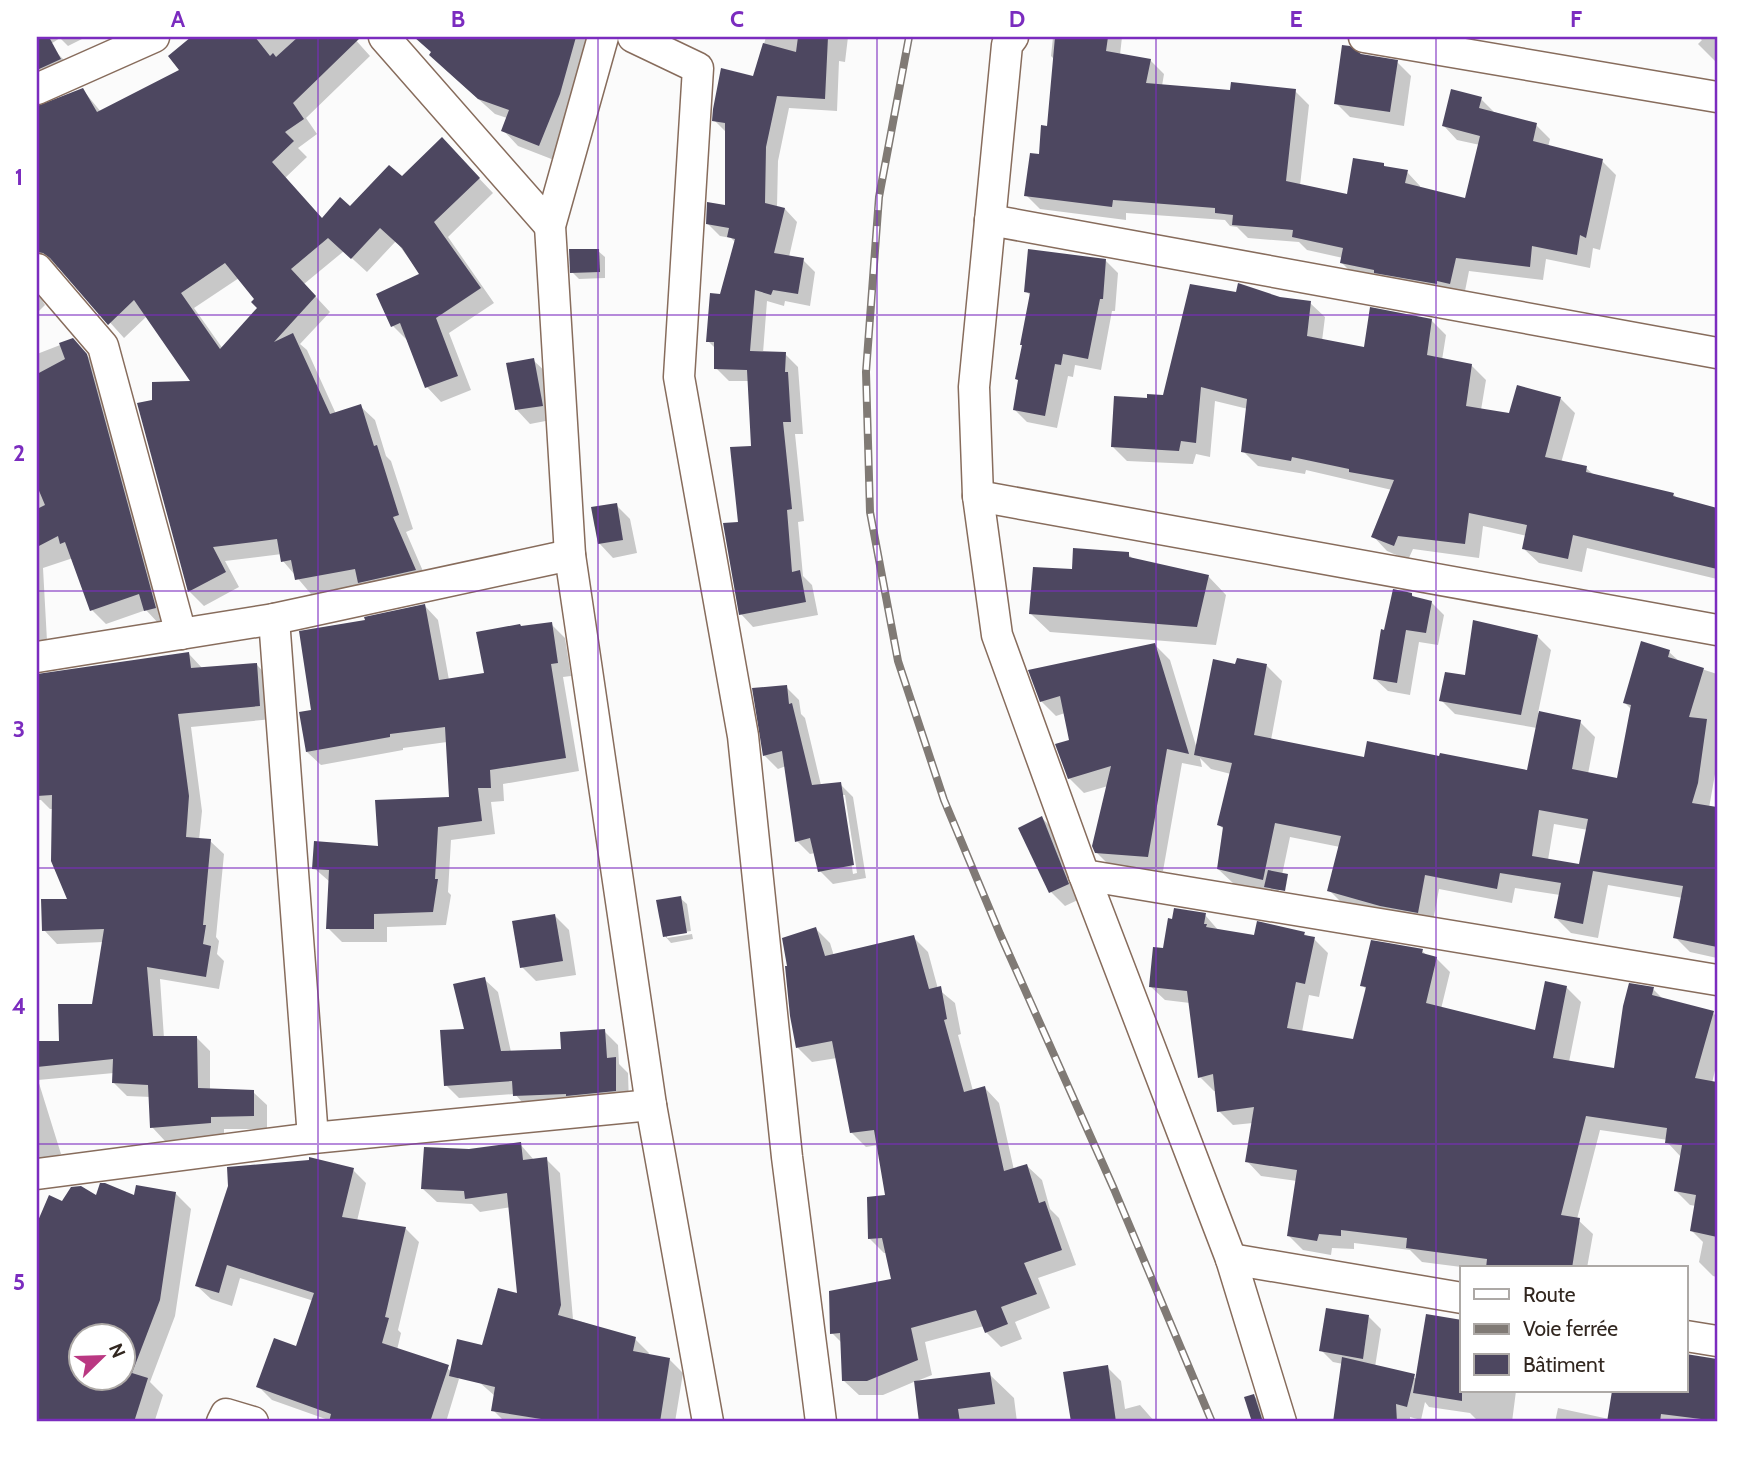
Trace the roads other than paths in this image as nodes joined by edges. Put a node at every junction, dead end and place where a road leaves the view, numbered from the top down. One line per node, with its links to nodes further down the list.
1 (154, 37): 7 (street)
2 (384, 37): 10 (street)
3 (603, 37): 10 (street)
4 (633, 37): 31 (street)
5 (1013, 37): 9 (street)
6 (1364, 37): 8 (street)
7 (37, 89)
8 (1717, 97)
9 (990, 220): 12 (street); 13 (street)
10 (550, 226): 14 (street)
11 (37, 269): 17 (street)
12 (1717, 353)
13 (978, 496): 16 (street); 19 (street)
14 (570, 555): 15 (street); 21 (street)
15 (274, 619): 17 (street); 22 (street)
16 (1717, 630)
17 (181, 634): 18 (street)
18 (37, 657)
19 (1084, 875): 20 (street); 24 (street)
20 (1717, 980)
21 (651, 1105): 22 (street); 30 (street)
22 (313, 1138): 23 (street)
23 (37, 1174)
24 (1231, 1259): 25 (street); 32 (street)
25 (1460, 1298)
26 (1688, 1336): 27 (street)
27 (1717, 1341)
28 (222, 1422): 29 (street)
29 (253, 1422)
30 (708, 1422)
31 (821, 1422)
32 (1281, 1422)

